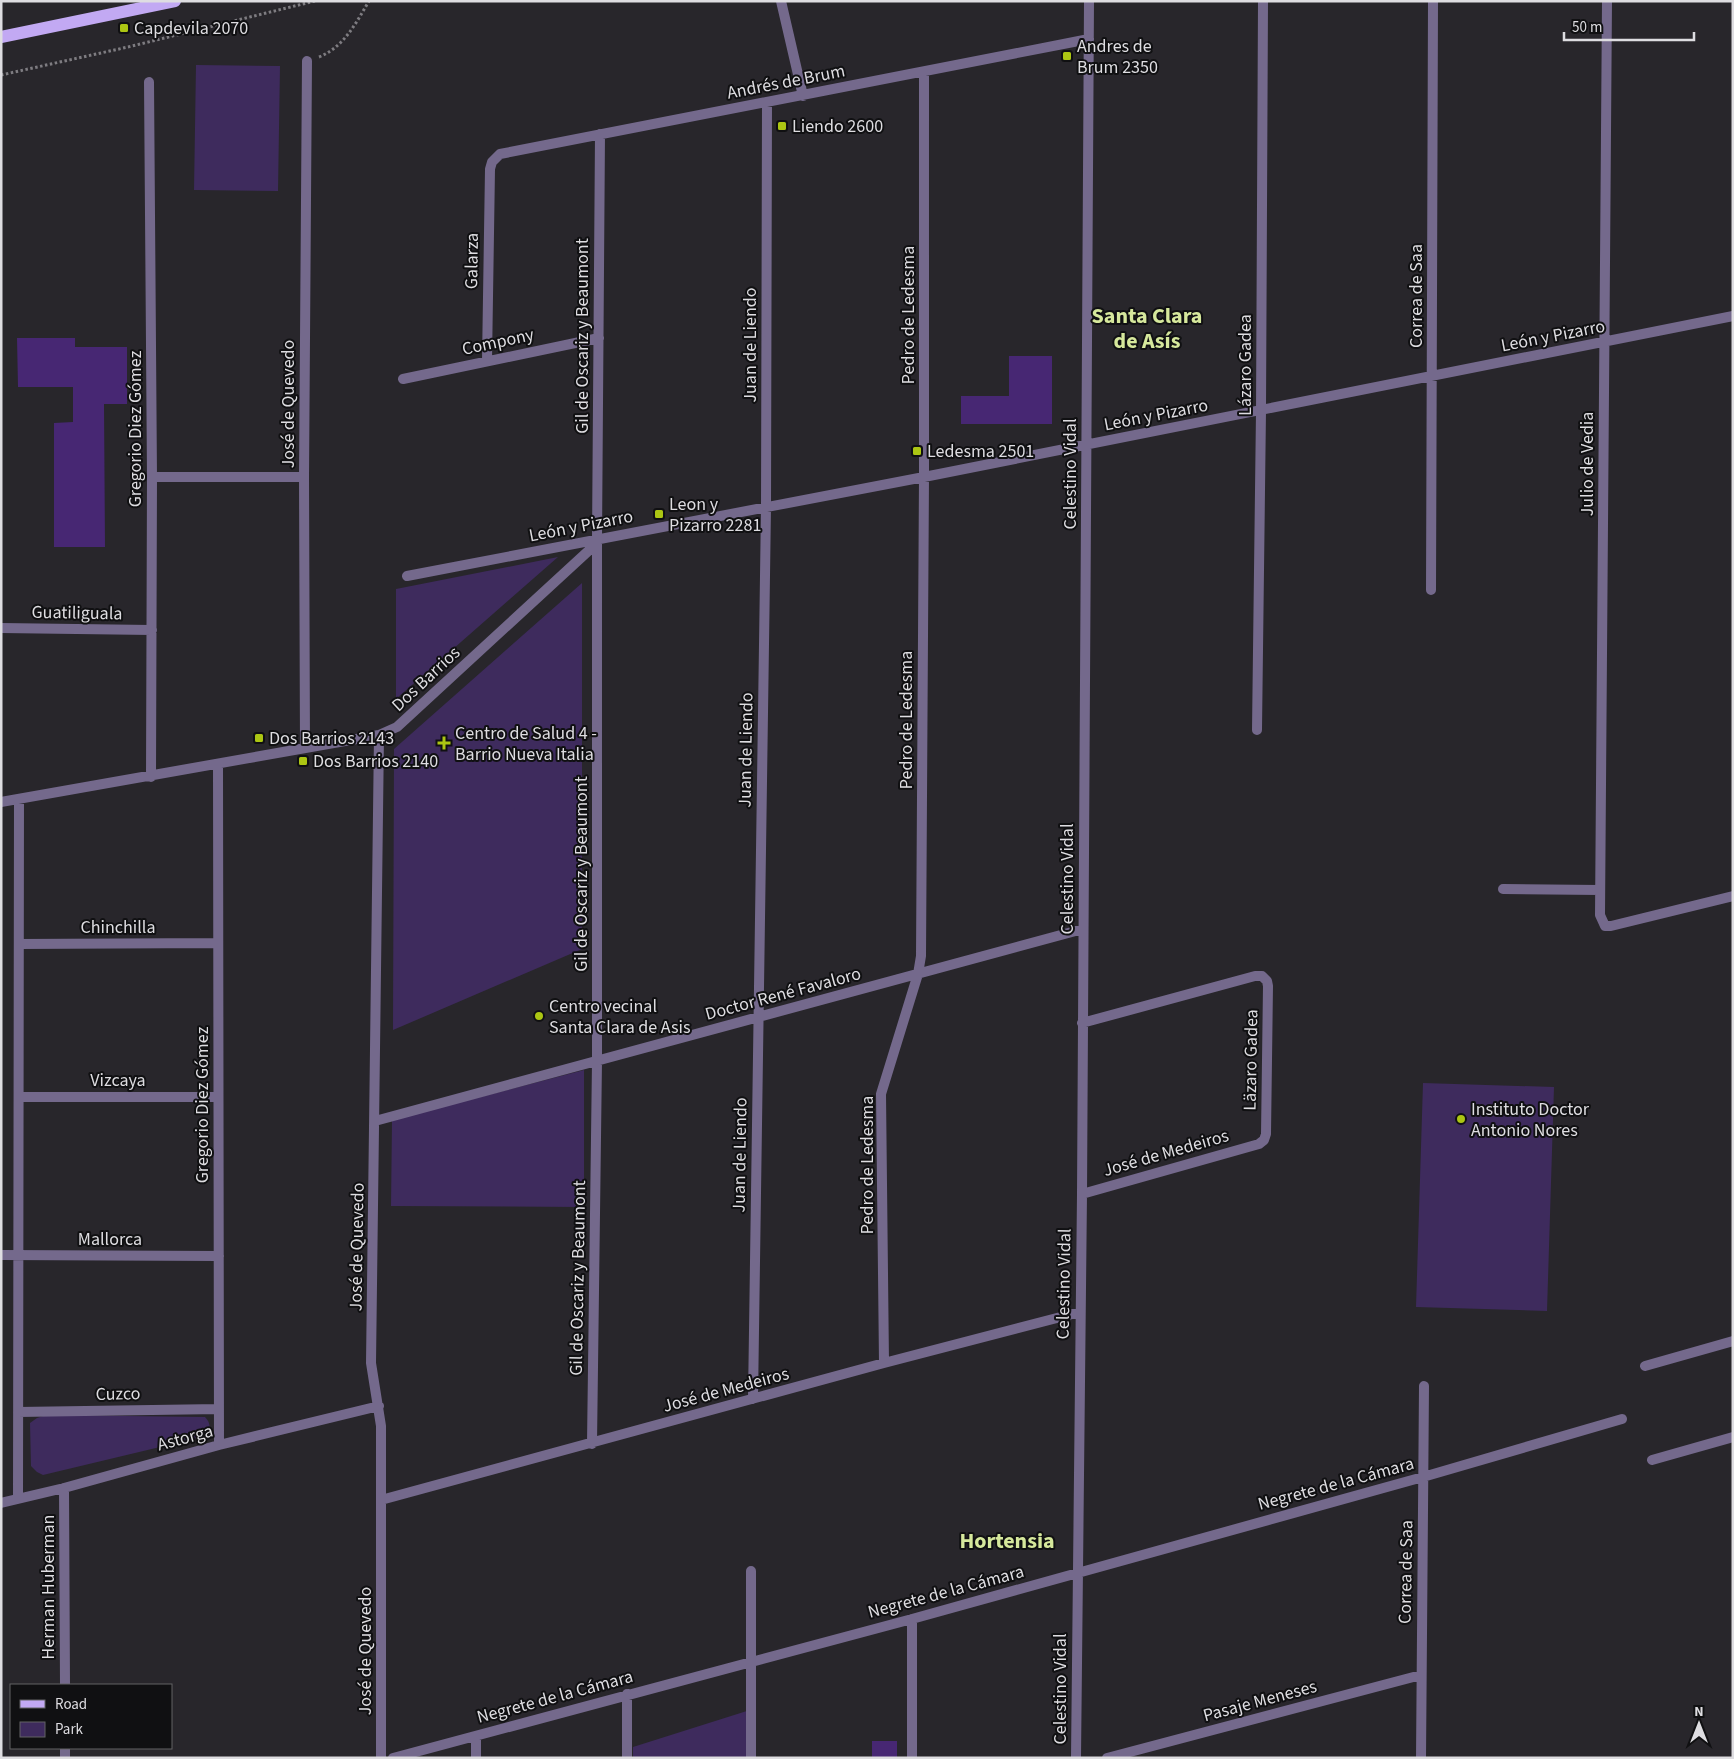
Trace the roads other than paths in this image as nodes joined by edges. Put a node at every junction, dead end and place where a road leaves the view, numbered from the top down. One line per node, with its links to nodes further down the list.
1 (175, 1): 7 (main road)
2 (781, 1): 12 (street)
3 (1089, 1): 8 (street, Celestino Vidal)
4 (1263, 1): 22 (street, Lázaro Gadea)
5 (1433, 1): 20 (street, Correa de Saa)
6 (1607, 1): 18 (street, Julio de Vedia)
7 (1, 37)
8 (1089, 39): 10 (street, Andrés de Brum); 23 (street, Celestino Vidal)
9 (306, 61): 25 (street, José de Quevedo)
10 (924, 72): 12 (street, Andrés de Brum); 26 (street, Pedro de Ledesma)
11 (149, 82): 24 (street, Gregorio Diez Gómez)
12 (803, 96): 13 (street, Andrés de Brum)
13 (767, 102): 14 (street, Andrés de Brum); 27 (street, Juan de Liendo)
14 (600, 134): 15 (street, Andrés de Brum); 17 (street, Gil de Oscariz y Beaumont)
15 (492, 162): 19 (street, Galarza)
16 (1733, 316): 18 (street, León y Pizarro)
17 (599, 338): 19 (street, Compony); 28 (street, Gil de Oscariz y Beaumont)
18 (1604, 342): 20 (street, León y Pizarro); 41 (street, Julio de Vedia)
19 (487, 361): 21 (street, Compony)
20 (1432, 376): 22 (street, León y Pizarro); 30 (street, Correa de Saa)
21 (403, 378)
22 (1261, 411): 23 (street, León y Pizarro); 33 (street, Lázaro Gadea)
23 (1087, 445): 26 (street, León y Pizarro); 43 (street, Celestino Vidal)
24 (152, 476): 25 (street); 32 (street, Gregorio Diez Gómez)
25 (304, 476): 35 (street, José de Quevedo)
26 (924, 477): 27 (street, León y Pizarro); 46 (street, Pedro de Ledesma)
27 (766, 507): 28 (street, León y Pizarro); 47 (street, Juan de Liendo)
28 (597, 541): 29 (street, León y Pizarro); 34 (street, Dos Barrios); 49 (street, Gil de Oscariz y Beaumont)
29 (408, 576)
30 (1431, 590)
31 (1, 628): 32 (street, Guatiliguala)
32 (152, 630): 37 (street, Gregorio Diez Gómez)
33 (1257, 730)
34 (380, 735): 35 (street, Dos Barrios); 52 (street, José de Quevedo)
35 (305, 748): 36 (street, Dos Barrios)
36 (218, 764): 37 (street, Dos Barrios); 44 (street, Gregorio Diez Gómez)
37 (151, 777): 38 (street, Dos Barrios)
38 (19, 799): 39 (street, Dos Barrios); 45 (street)
39 (1, 802)
40 (1503, 889): 41 (street)
41 (1600, 890): 42 (street, Julio de Vedia)
42 (1733, 896)
43 (1083, 929): 46 (street, Doctor René Favaloro); 48 (street, Celestino Vidal)
44 (217, 943): 45 (street, Chinchilla); 51 (street, Gregorio Diez Gómez)
45 (19, 944): 50 (street)
46 (918, 974): 47 (street, Doctor René Favaloro); 60 (street, Pedro de Ledesma)
47 (758, 1018): 49 (street, Doctor René Favaloro); 63 (street, Juan de Liendo)
48 (1082, 1023): 53 (street, Läzaro Gadea); 54 (street, Celestino Vidal)
49 (597, 1061): 52 (street, Doctor René Favaloro); 69 (street, Gil de Oscariz y Beaumont)
50 (19, 1097): 51 (street, Vizcaya); 56 (street)
51 (218, 1097): 57 (street, Gregorio Diez Gómez)
52 (375, 1121): 64 (street, José de Quevedo)
53 (1259, 1144): 54 (street, José de Medeiros)
54 (1082, 1194): 58 (street, Celestino Vidal)
55 (1, 1255): 56 (street, Mallorca)
56 (19, 1255): 57 (street, Mallorca); 66 (street)
57 (219, 1256): 65 (street, Gregorio Diez Gómez)
58 (1080, 1312): 60 (street, José de Medeiros); 78 (street, Celestino Vidal)
59 (1733, 1341): 61 (street)
60 (884, 1363): 63 (street, José de Medeiros)
61 (1645, 1366)
62 (1424, 1386): 72 (street, Correa de Saa)
63 (753, 1398): 69 (street, José de Medeiros)
64 (379, 1406): 70 (street, Astorga); 75 (street, José de Quevedo)
65 (219, 1409): 66 (street, Cuzco); 70 (street, Gregorio Diez Gómez)
66 (18, 1412): 74 (street)
67 (1622, 1419): 72 (street, Negrete de la Cámara)
68 (1733, 1437): 71 (street)
69 (592, 1444): 75 (street, José de Medeiros)
70 (219, 1445): 73 (street, Astorga)
71 (1652, 1460)
72 (1423, 1477): 78 (street, Negrete de la Cámara); 81 (street, Correa de Saa)
73 (64, 1488): 74 (street, Astorga); 82 (street, Herman Huberman)
74 (18, 1499): 76 (street, Astorga)
75 (381, 1500): 85 (street, José de Quevedo)
76 (1, 1503)
77 (752, 1571): 80 (street)
78 (1077, 1573): 79 (street, Negrete de la Cámara); 91 (street, Celestino Vidal)
79 (912, 1618): 80 (street, Negrete de la Cámara); 90 (street)
80 (751, 1660): 83 (street, Negrete de la Cámara); 89 (street)
81 (1421, 1675): 92 (street, Pasaje Meneses); 93 (street, Correa de Saa)
82 (65, 1684)
83 (627, 1694): 84 (street, Negrete de la Cámara); 88 (street)
84 (476, 1736): 86 (street, Negrete de la Cámara); 87 (street)
85 (382, 1758)
86 (393, 1758)
87 (476, 1758)
88 (627, 1758)
89 (751, 1758)
90 (912, 1758)
91 (1076, 1758)
92 (1107, 1758)
93 (1421, 1758)

